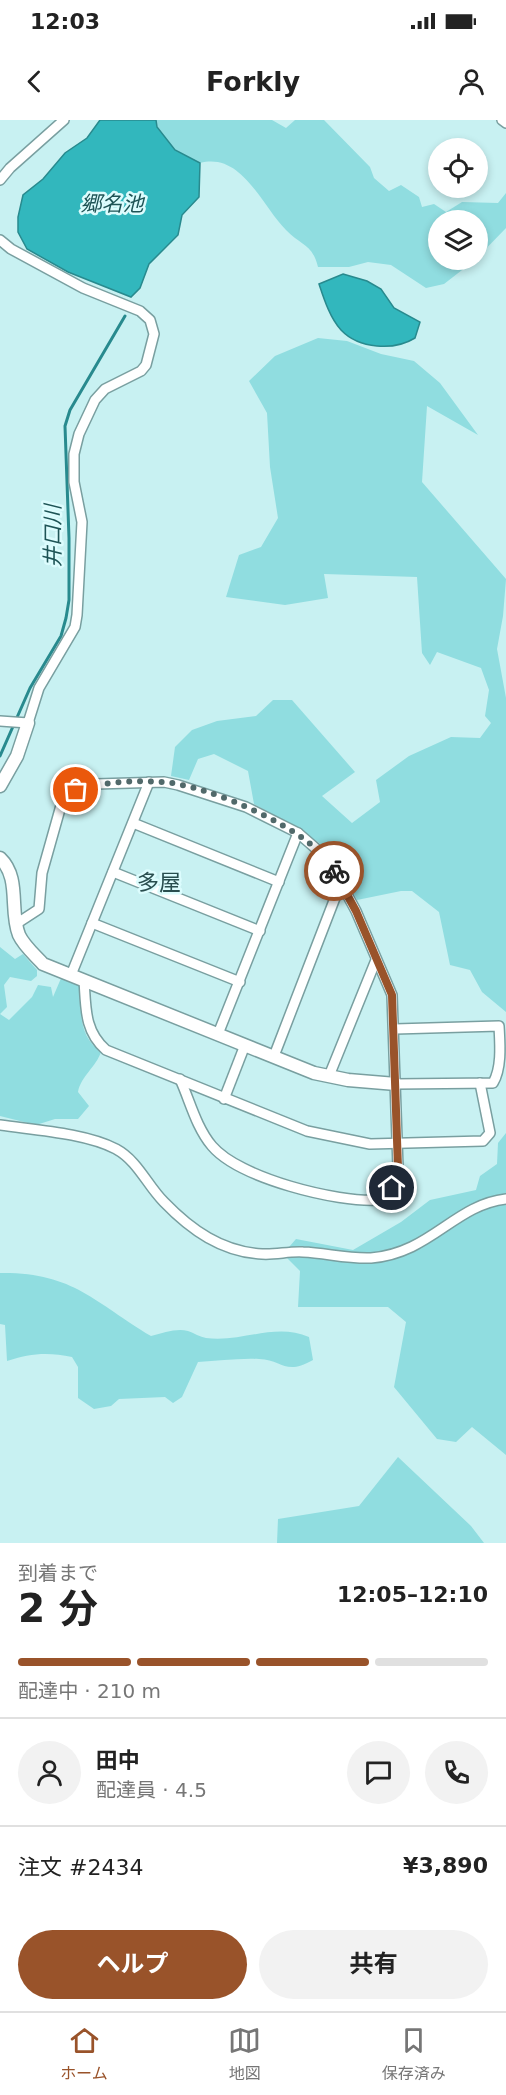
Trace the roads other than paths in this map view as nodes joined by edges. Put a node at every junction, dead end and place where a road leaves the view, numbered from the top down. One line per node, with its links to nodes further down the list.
1 (64, 120): 4 (street)
2 (502, 120): 3 (street)
3 (506, 123)
4 (0, 180)
5 (0, 240): 7 (street)
6 (0, 721): 7 (street)
7 (28, 723): 9 (street)
8 (149, 782): 10 (street); 11 (street); 17 (street)
9 (0, 786)
10 (133, 823): 13 (street); 14 (street)
11 (298, 833): 14 (street); 15 (street)
12 (0, 858): 17 (street)
13 (113, 872): 16 (street); 18 (street)
14 (279, 882): 18 (street)
15 (340, 885): 19 (street); 26 (street)
16 (92, 922): 20 (street); 22 (street)
17 (16, 924): 20 (street)
18 (260, 931): 22 (street)
19 (376, 960): 23 (street); 27 (street)
20 (71, 975): 21 (street)
21 (84, 980): 24 (street); 28 (street)
22 (240, 982): 24 (street)
23 (395, 1029): 29 (street); 30 (street)
24 (218, 1034): 25 (street)
25 (245, 1045): 26 (street); 31 (street)
26 (274, 1056): 27 (street)
27 (330, 1076): 30 (street)
28 (180, 1080): 31 (street); 33 (street)
29 (480, 1083): 30 (street); 33 (street)
30 (396, 1084): 33 (street)
31 (224, 1099): 33 (street)
32 (0, 1125): 34 (street)
33 (397, 1144)
34 (506, 1199)

